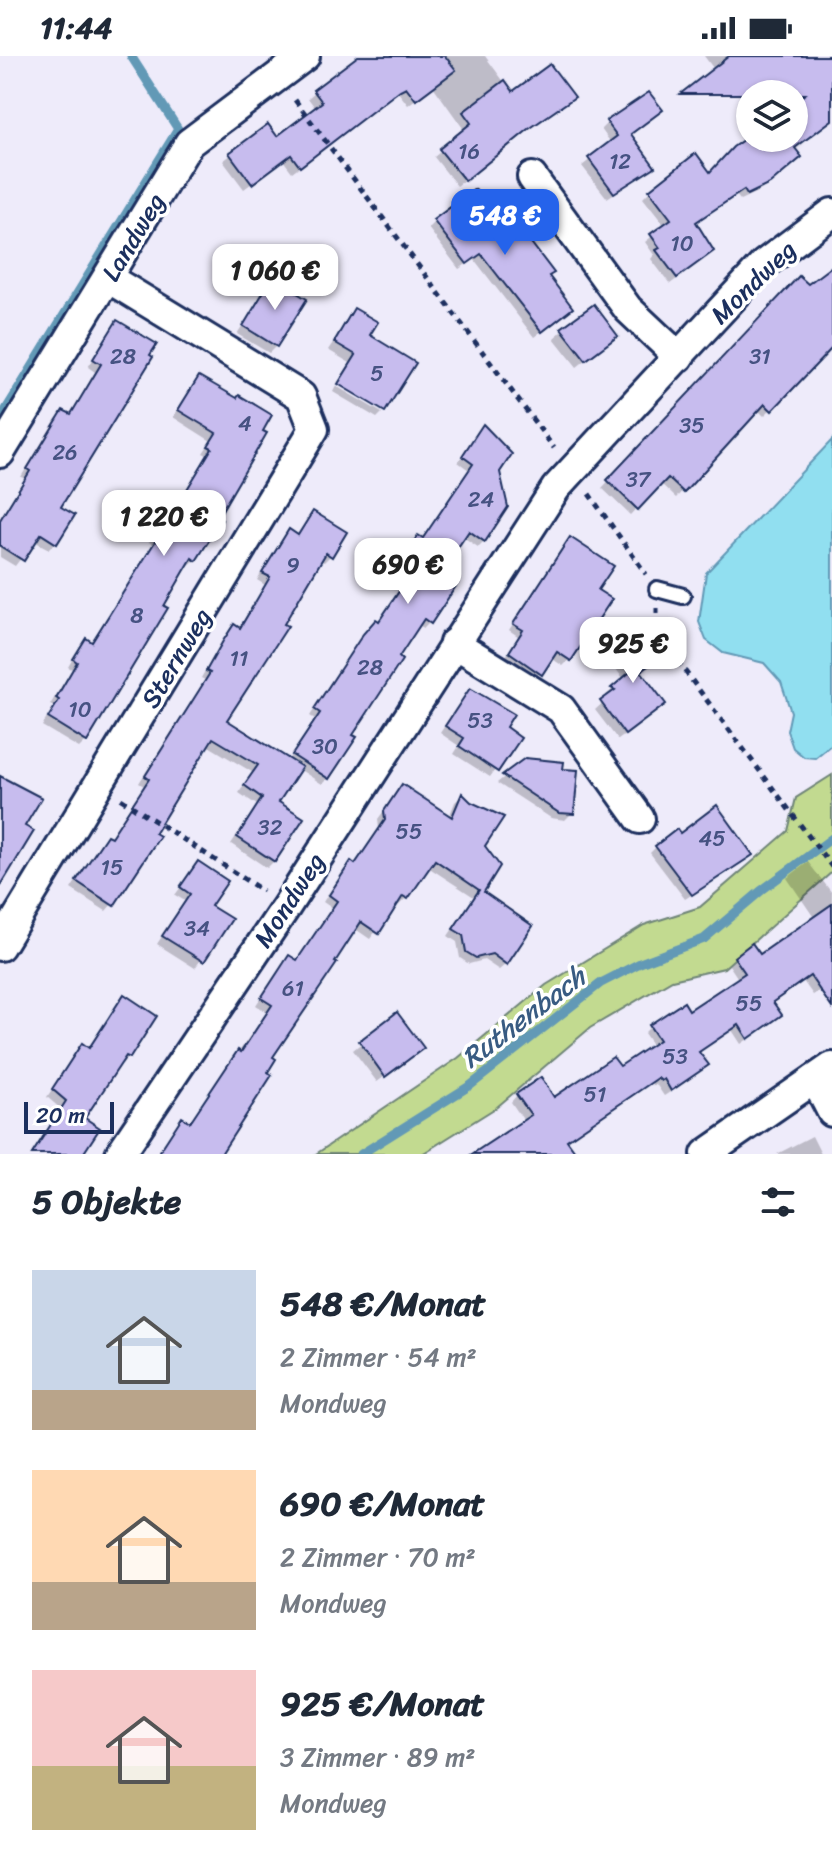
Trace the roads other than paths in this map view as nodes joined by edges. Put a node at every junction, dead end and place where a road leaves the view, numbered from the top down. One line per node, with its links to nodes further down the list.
1 (305, 56): 4 (street, Landweg)
2 (532, 177): 5 (street)
3 (832, 213): 5 (street, Mondweg)
4 (108, 278): 6 (street, Landweg); 11 (street, Sternweg)
5 (679, 357): 9 (street, Mondweg)
6 (0, 453)
7 (657, 589): 8 (lane)
8 (683, 596)
9 (454, 643): 10 (street); 14 (street, Mondweg)
10 (640, 819)
11 (0, 946)
12 (824, 1073): 13 (street); 15 (street)
13 (832, 1112)
14 (120, 1154)
15 (706, 1154)

